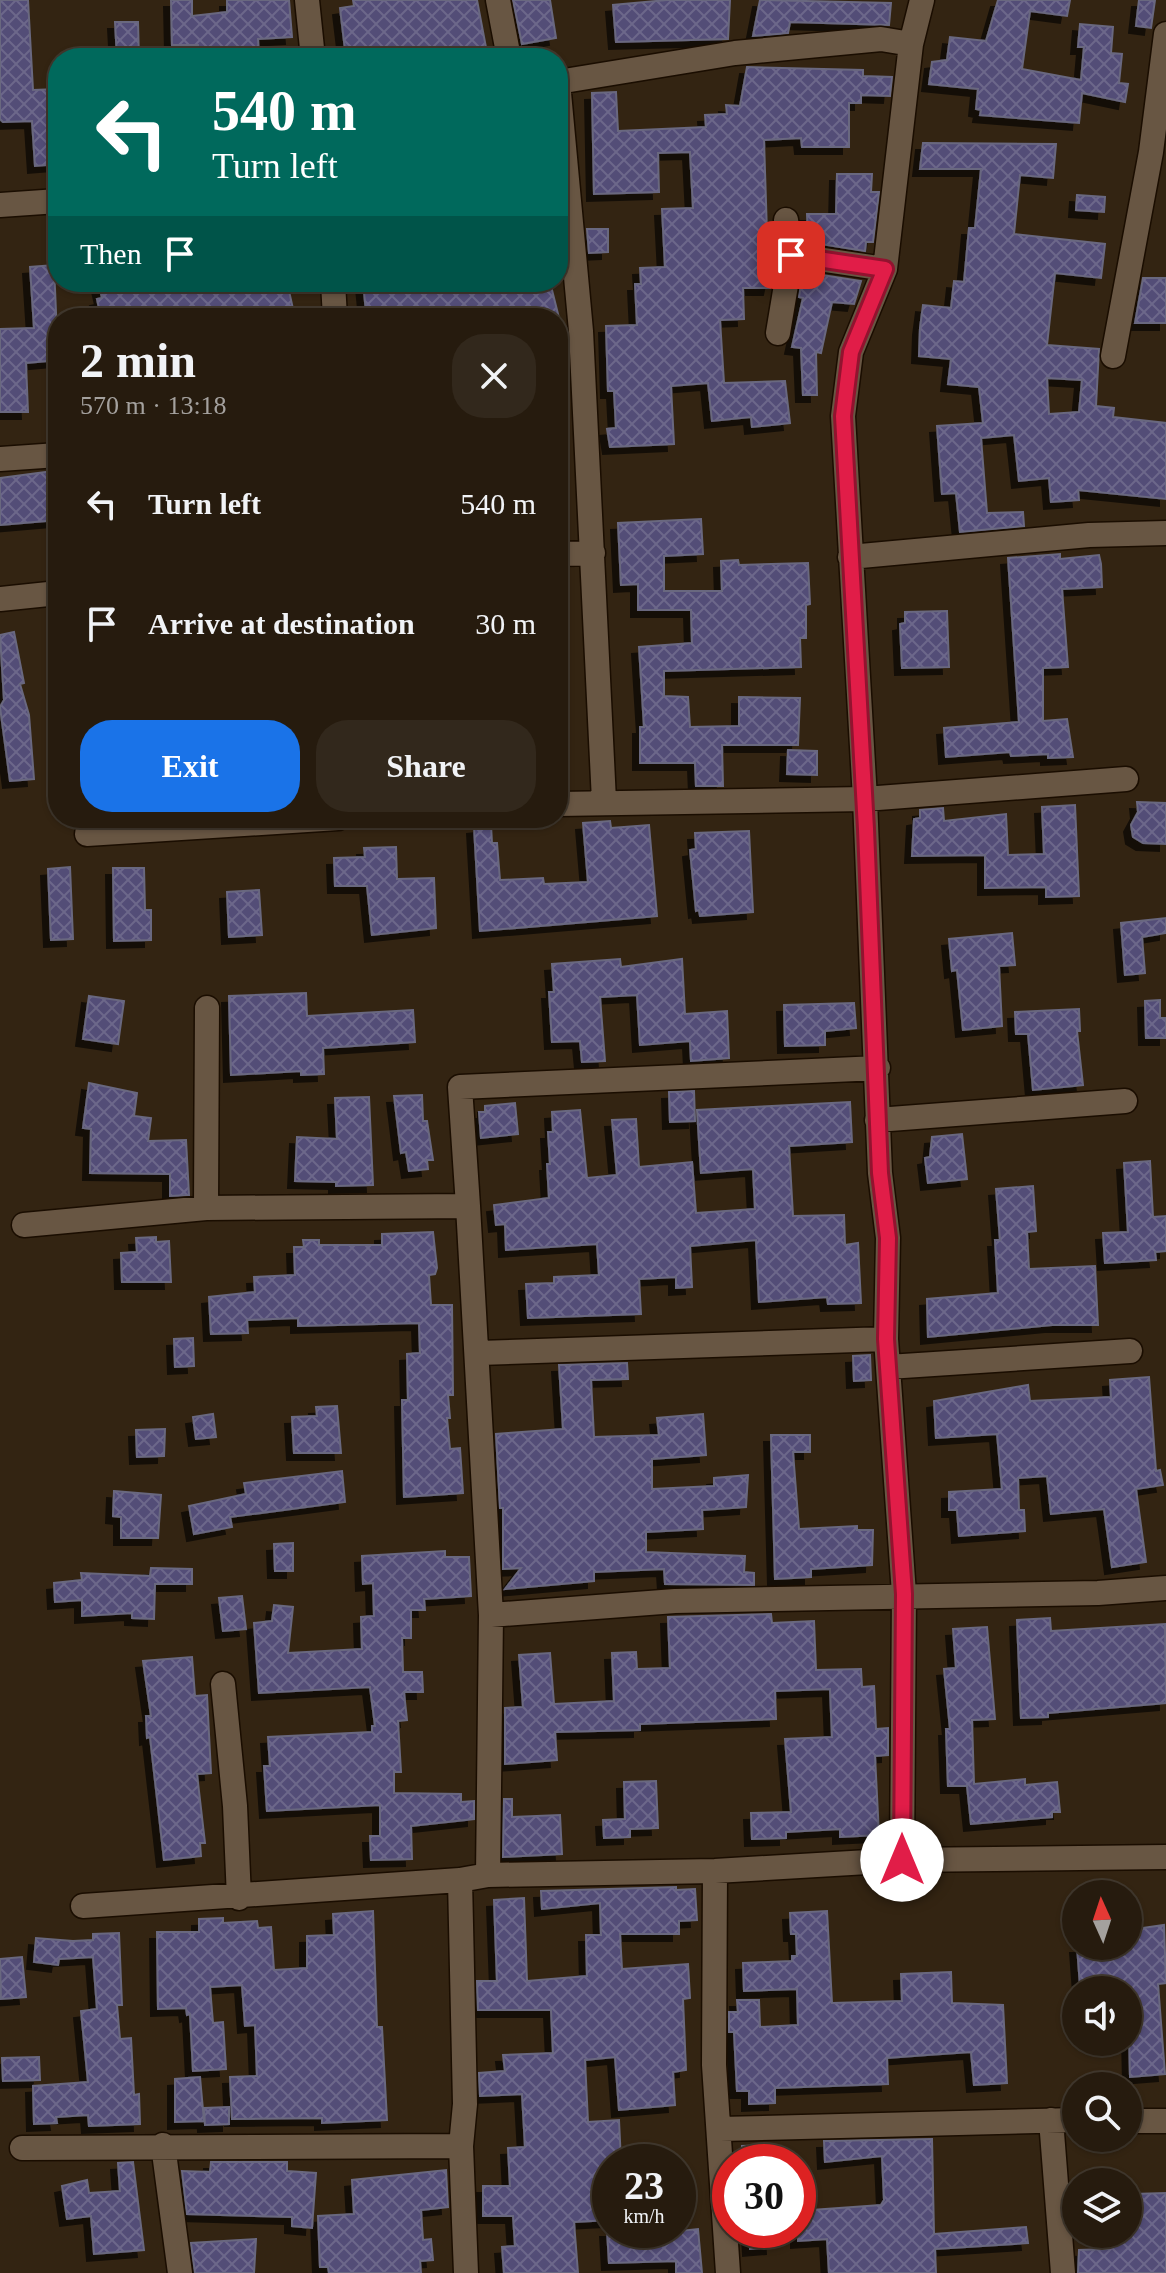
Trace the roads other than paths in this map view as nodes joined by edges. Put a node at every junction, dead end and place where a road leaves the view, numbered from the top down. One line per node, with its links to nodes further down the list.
1 (307, 0): 6 (street)
2 (498, 0): 7 (street)
3 (922, 0): 5 (street)
4 (1166, 34): 16 (street)
5 (911, 44): 8 (street); 14 (street)
6 (312, 48)
7 (507, 48)
8 (568, 80)
9 (568, 190): 20 (street)
10 (48, 202): 11 (street)
11 (0, 205)
12 (786, 220): 13 (street)
13 (791, 255): 14 (street); 15 (street)
14 (885, 269): 22 (street)
15 (778, 333)
16 (1113, 356)
17 (48, 456): 18 (street)
18 (0, 459)
19 (1166, 533): 22 (street)
20 (593, 553): 21 (street); 27 (street)
21 (568, 554)
22 (850, 557): 26 (street)
23 (48, 594): 24 (street)
24 (0, 599)
25 (1126, 779): 26 (street)
26 (865, 799): 27 (street); 32 (street)
27 (604, 801): 28 (street)
28 (568, 803)
29 (181, 828): 30 (street)
30 (87, 834)
31 (207, 1008): 36 (street)
32 (878, 1068): 34 (street); 35 (street)
33 (1125, 1101): 34 (street)
34 (877, 1120): 38 (street)
35 (468, 1206): 36 (street); 40 (street)
36 (206, 1208): 37 (street)
37 (24, 1225)
38 (886, 1339): 40 (street); 41 (street)
39 (1130, 1351): 41 (street)
40 (479, 1353): 44 (street)
41 (888, 1367): 43 (street)
42 (1166, 1588): 43 (street)
43 (904, 1594): 44 (street); 47 (street)
44 (491, 1615): 49 (street)
45 (223, 1684): 51 (street)
46 (1166, 1857): 47 (street)
47 (902, 1860): 48 (street)
48 (715, 1871): 49 (street); 57 (street)
49 (488, 1875): 50 (street)
50 (460, 1880): 51 (street); 59 (street)
51 (239, 1898): 52 (street)
52 (83, 1906)
53 (1051, 2120): 54 (street); 57 (street); 64 (street)
54 (1062, 2120)
55 (1142, 2121): 56 (street)
56 (1166, 2121)
57 (720, 2129): 63 (street)
58 (163, 2145): 59 (street); 60 (street); 61 (street)
59 (461, 2146): 62 (street)
60 (22, 2148)
61 (180, 2273)
62 (466, 2273)
63 (728, 2273)
64 (1063, 2273)

